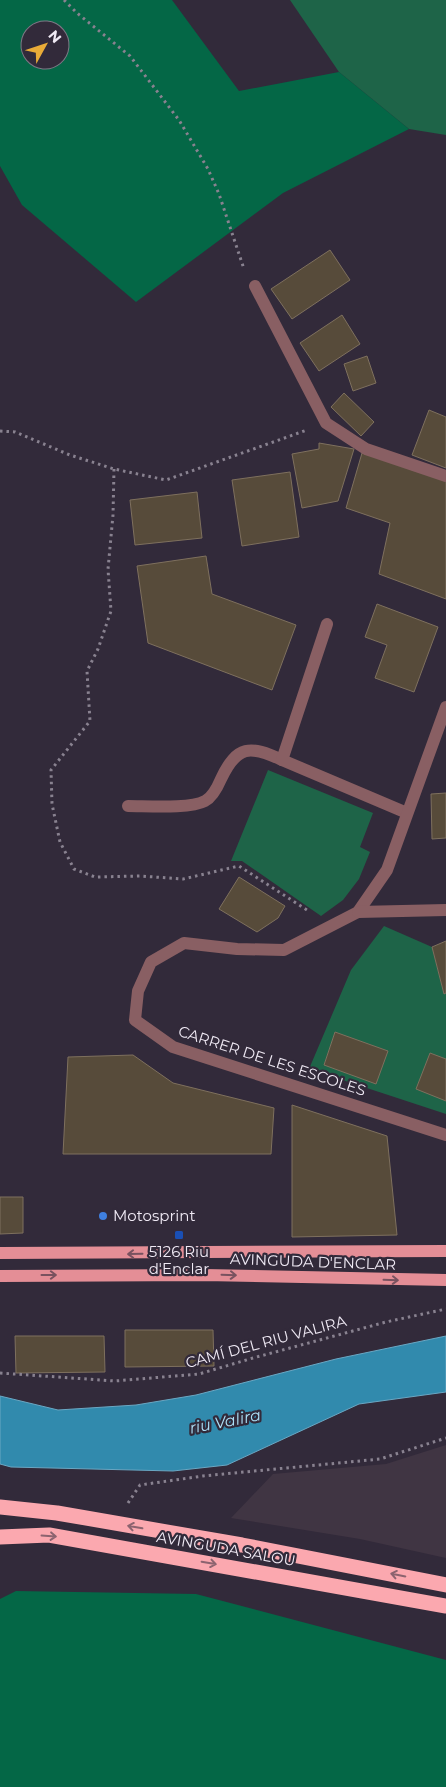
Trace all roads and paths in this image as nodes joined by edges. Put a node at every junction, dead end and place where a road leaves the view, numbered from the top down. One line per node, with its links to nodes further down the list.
1 (64, 0): 2 (path)
2 (255, 286): 3 (street)
3 (326, 423): 5 (path); 6 (street)
4 (0, 432): 5 (path)
5 (114, 470): 14 (path)
6 (446, 476)
7 (327, 624): 9 (street)
8 (446, 707): 11 (street, CARRER DE LES ESCOLES)
9 (282, 760): 10 (street); 11 (street)
10 (128, 806)
11 (407, 813): 13 (street, CARRER DE LES ESCOLES)
12 (446, 910): 13 (street, CARRER DE LES ESCOLES)
13 (358, 912): 14 (street, CARRER DE LES ESCOLES)
14 (330, 926): 15 (street, CARRER DE LES ESCOLES)
15 (446, 1135)
16 (446, 1251): 17 (main road, AVINGUDA D'ENCLAR, one-way to 17)
17 (0, 1253)
18 (0, 1276): 19 (main road, AVINGUDA D'ENCLAR, one-way to 19)
19 (446, 1280)
20 (446, 1309): 21 (path, CAMÍ DEL RIU VALIRA)
21 (0, 1373)
22 (446, 1438): 24 (path)
23 (0, 1507): 26 (highway, one-way to 23)
24 (126, 1507)
25 (0, 1537): 27 (highway, AVINGUDA SALOU, one-way to 27)
26 (446, 1585)
27 (446, 1606)

